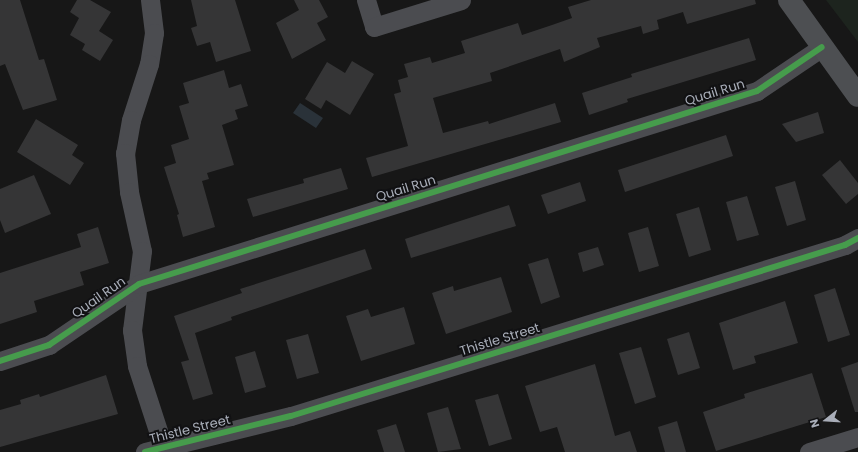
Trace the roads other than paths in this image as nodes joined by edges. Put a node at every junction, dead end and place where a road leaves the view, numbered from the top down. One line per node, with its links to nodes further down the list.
1 (150, 0): 8 (street)
2 (366, 0): 3 (street)
3 (461, 0)
4 (789, 0): 5 (main road)
5 (822, 47): 6 (main road); 8 (street, Quail Run)
6 (858, 96)
7 (858, 238): 11 (street, Thistle Street)
8 (139, 284): 9 (street, Quail Run); 11 (street)
9 (0, 361)
10 (858, 436): 13 (street)
11 (164, 449): 12 (street, Thistle Street)
12 (145, 452)
13 (809, 452)

